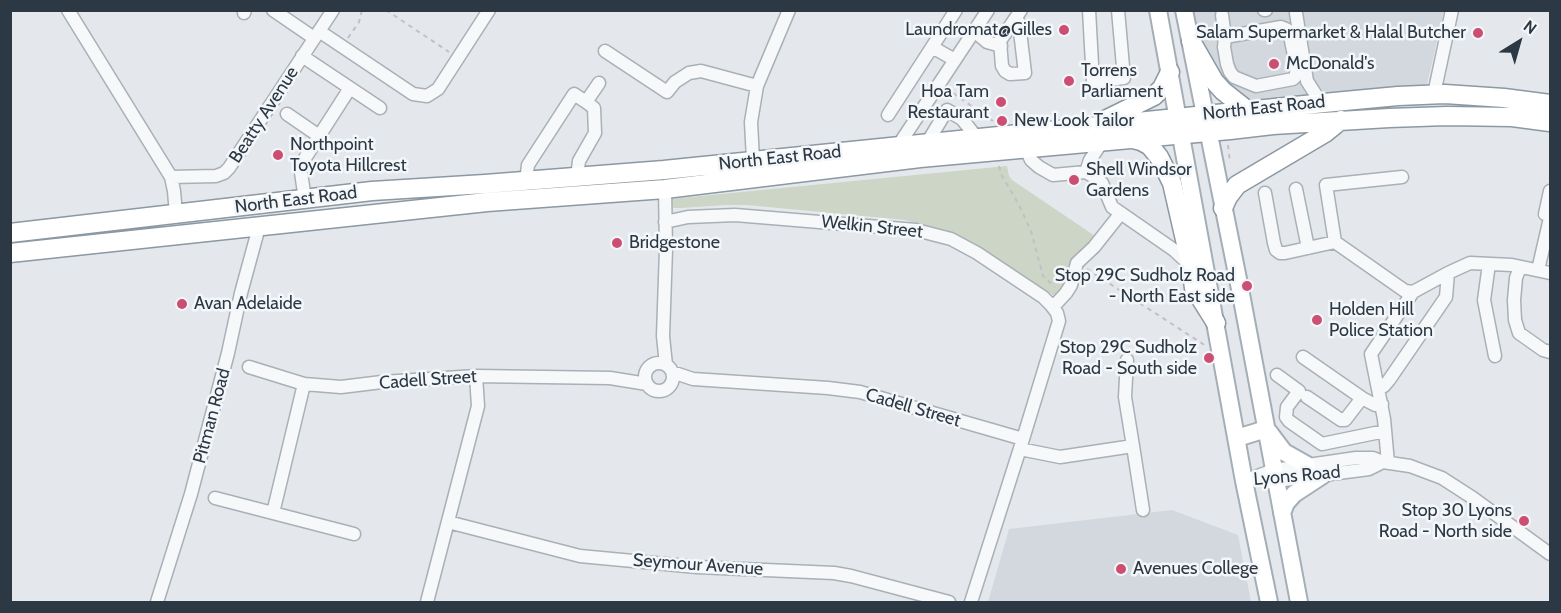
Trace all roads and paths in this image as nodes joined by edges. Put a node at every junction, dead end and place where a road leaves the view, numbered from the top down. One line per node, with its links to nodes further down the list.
1 (68, 10): 61 (street)
2 (273, 10): 19 (street)
3 (333, 10): 19 (street, Beatty Avenue)
4 (362, 10): 21 (path)
5 (386, 10): 27 (path)
6 (489, 10): 27 (street)
7 (789, 10): 32 (street)
8 (956, 10): 24 (street)
9 (988, 10): 18 (street)
10 (1089, 10): 11 (street)
11 (1118, 10)
12 (1158, 10): 29 (main road)
13 (1185, 10): 22 (main road)
14 (1452, 10): 35 (street)
15 (1297, 13): 30 (street)
16 (1018, 14): 23 (street); 23 (street)
17 (1222, 15): 20 (street)
18 (974, 32): 23 (street); 28 (street)
19 (317, 35): 26 (street, Beatty Avenue); 27 (street)
20 (1225, 37): 20 (street)
21 (348, 38)
22 (1191, 41): 41 (highway); 48 (main road)
23 (1001, 46)
24 (932, 47): 28 (street); 43 (street)
25 (605, 51): 32 (street)
26 (302, 56): 33 (street); 61 (street, Beatty Avenue)
27 (458, 58)
28 (954, 60): 55 (street)
29 (1170, 72): 49 (main road); 50 (highway)
30 (1307, 81): 37 (street); 39 (street)
31 (599, 83): 36 (street)
32 (757, 86): 58 (street)
33 (350, 88): 40 (street); 51 (street)
34 (953, 93): 46 (path)
35 (1434, 94): 37 (highway, North East Road); 38 (highway, North East Road); 44 (highway)
36 (586, 102): 62 (street); 64 (street)
37 (1321, 103): 39 (highway, North East Road)
38 (1551, 104)
39 (1297, 105): 41 (highway, North East Road)
40 (381, 108)
41 (1247, 110): 48 (highway, North East Road)
42 (287, 114): 51 (street)
43 (888, 115)
44 (1466, 116): 45 (highway, North East Road); 47 (highway, North East Road)
45 (1341, 120): 48 (highway, North East Road); 71 (highway)
46 (993, 121)
47 (1551, 122)
48 (1206, 123): 49 (highway, North East Road); 71 (main road)
49 (1180, 126): 50 (highway, North East Road); 53 (highway, North East Road); 90 (main road)
50 (1097, 134): 52 (highway, North East Road); 53 (highway, North East Road); 56 (highway, North East Road); 60 (street)
51 (319, 136): 69 (street)
52 (977, 138): 54 (highway, North East Road); 54 (street)
53 (1131, 139): 83 (highway)
54 (927, 143): 55 (highway, North East Road)
55 (898, 146): 58 (highway, North East Road)
56 (1026, 149): 57 (highway, North East Road); 60 (street)
57 (998, 151): 65 (highway, North East Road); 87 (path)
58 (753, 160): 59 (highway, North East Road)
59 (664, 170): 62 (highway, North East Road); 65 (highway)
60 (1086, 172): 72 (street)
61 (171, 177): 73 (street)
62 (578, 177): 64 (highway, North East Road)
63 (1402, 177): 78 (street)
64 (526, 181): 69 (highway, North East Road)
65 (665, 189): 75 (street); 76 (highway, North East Road)
66 (1296, 189): 79 (street)
67 (1551, 190): 74 (street)
68 (1265, 193): 79 (street)
69 (305, 198): 70 (highway, North East Road)
70 (265, 203): 73 (highway, North East Road); 76 (highway)
71 (1223, 208): 107 (main road)
72 (1121, 213): 81 (street); 83 (street)
73 (176, 214): 77 (highway, North East Road)
74 (1551, 217): 85 (street)
75 (665, 222): 89 (street, Welkin Street); 97 (street)
76 (259, 227): 80 (highway, North East Road); 124 (street, Pitman Road)
77 (10, 233)
78 (1335, 242): 79 (street); 88 (street)
79 (1308, 248)
80 (10, 253)
81 (1077, 263): 89 (street); 91 (path)
82 (1489, 264): 84 (street); 86 (street); 93 (street)
83 (1191, 266): 90 (highway)
84 (1520, 267): 85 (street); 92 (street)
85 (1544, 272)
86 (1448, 273): 88 (street); 103 (street)
87 (1060, 292)
88 (1413, 292): 103 (street)
89 (1053, 307): 110 (street)
90 (1216, 323): 109 (main road)
91 (1209, 348)
92 (1551, 352)
93 (1495, 356)
94 (1303, 357): 105 (street)
95 (1127, 360): 111 (street)
96 (249, 367): 101 (street, Cadell Street)
97 (657, 371): 99 (street, Cadell Street); 100 (street, Cadell Street); 102 (street); 102 (street)
98 (1277, 375): 108 (street)
99 (476, 376): 101 (street, Cadell Street); 121 (street)
100 (693, 379): 102 (street, Cadell Street); 110 (street, Cadell Street)
101 (304, 384): 119 (street)
102 (670, 386)
103 (1378, 388): 106 (street)
104 (1307, 397): 105 (street)
105 (1362, 398): 106 (street)
106 (1382, 404): 108 (street)
107 (1266, 429): 109 (main road); 113 (main road); 115 (main road)
108 (1385, 431): 112 (street)
109 (1236, 438): 116 (main road)
110 (1022, 444): 111 (street, Cadell Street); 127 (street)
111 (1133, 446): 118 (street)
112 (1385, 463): 113 (street, Lyons Road); 114 (street, Lyons Road); 123 (street, Lyons Road)
113 (1307, 465): 115 (street, Lyons Road)
114 (1323, 475): 115 (street, Lyons Road); 120 (main road)
115 (1275, 476): 116 (street, Lyons Road); 120 (main road)
116 (1244, 481): 128 (main road)
117 (215, 498): 119 (street)
118 (1143, 510)
119 (273, 513): 122 (street)
120 (1282, 513): 129 (main road)
121 (448, 522): 125 (street); 126 (street, Seymour Avenue)
122 (354, 534)
123 (1551, 554)
124 (157, 603)
125 (427, 603)
126 (949, 603)
127 (971, 603)
128 (1269, 603)
129 (1299, 603)

